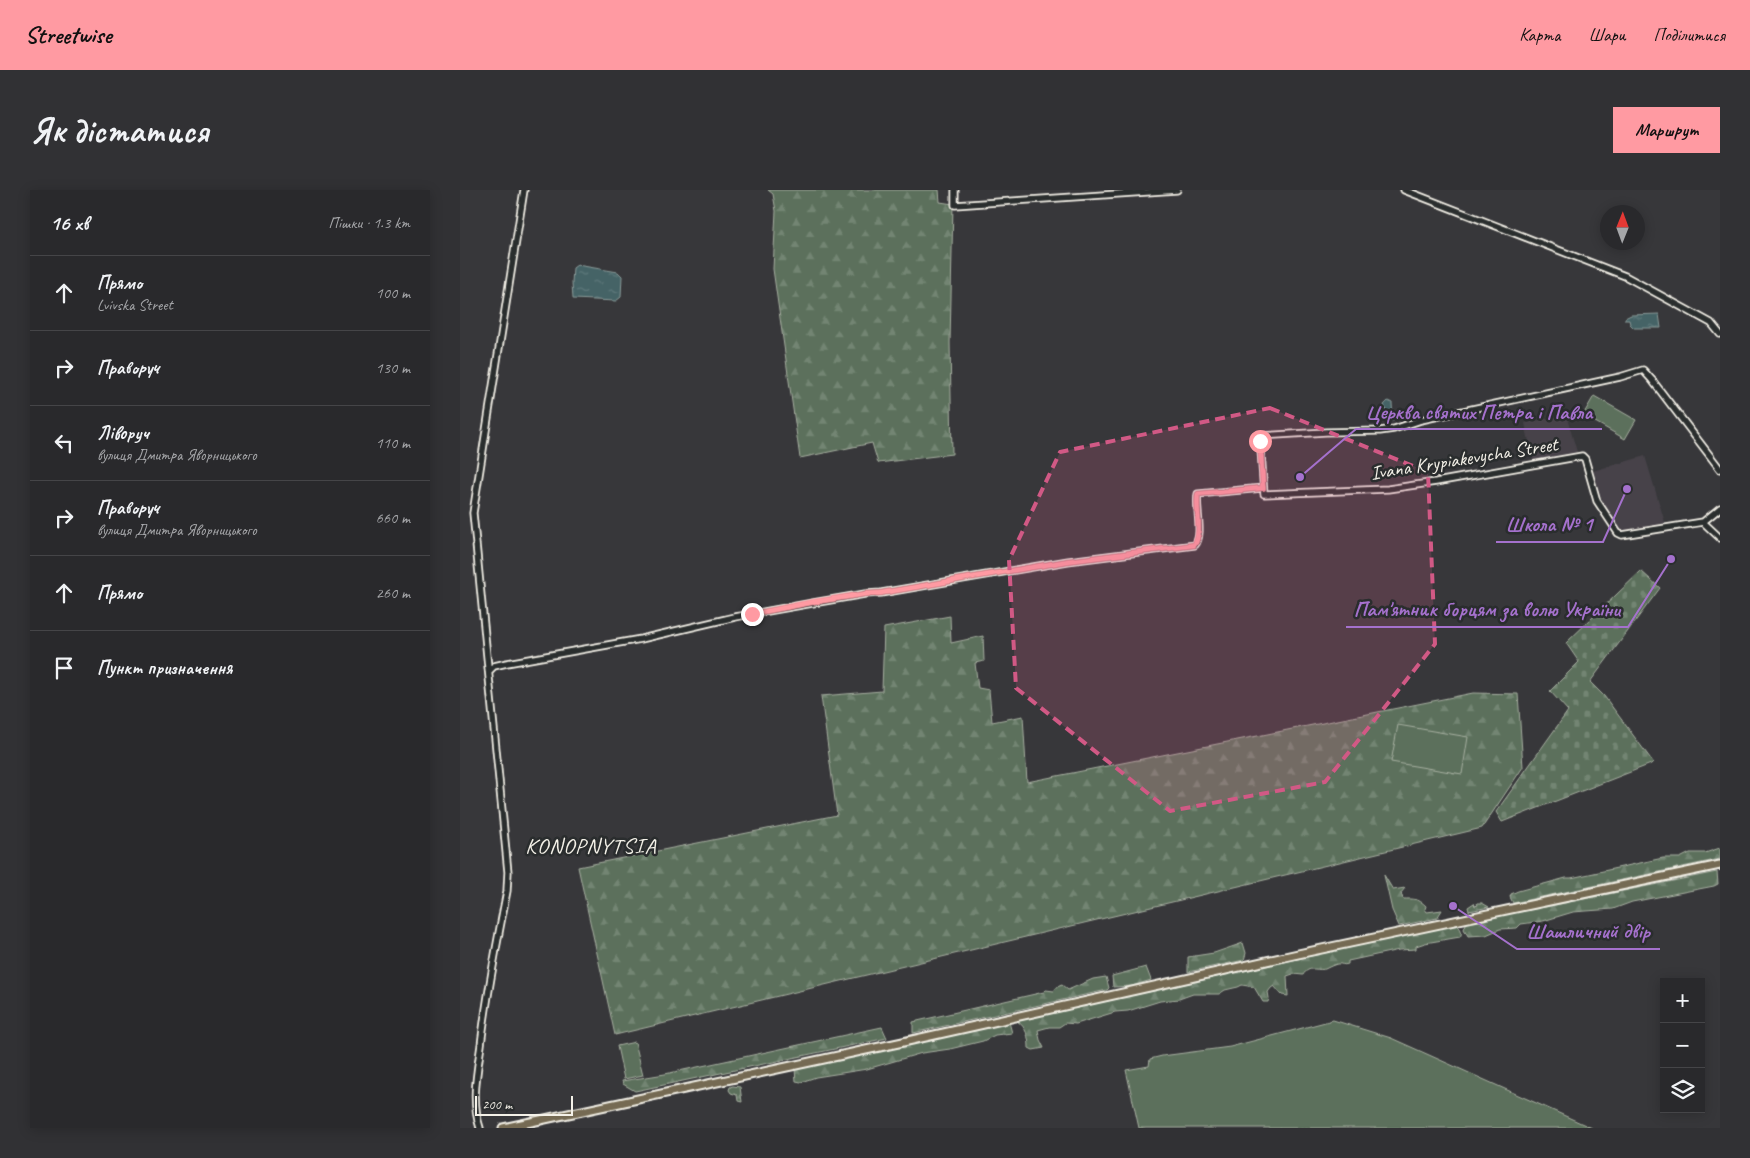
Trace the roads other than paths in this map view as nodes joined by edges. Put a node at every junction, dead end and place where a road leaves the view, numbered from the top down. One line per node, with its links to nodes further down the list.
1 (524, 190): 11 (street)
2 (955, 190): 3 (street)
3 (1177, 190)
4 (1404, 190): 5 (street)
5 (1720, 334)
6 (1720, 469): 7 (street)
7 (1263, 491): 9 (street, Ivana Krypiakevycha Street); 11 (street, Ivana Krypiakevycha Street)
8 (1720, 508): 9 (street)
9 (1703, 522): 10 (street)
10 (1720, 538)
11 (489, 670): 13 (street)
12 (1720, 865): 14 (highway)
13 (480, 1128)
14 (503, 1128)

